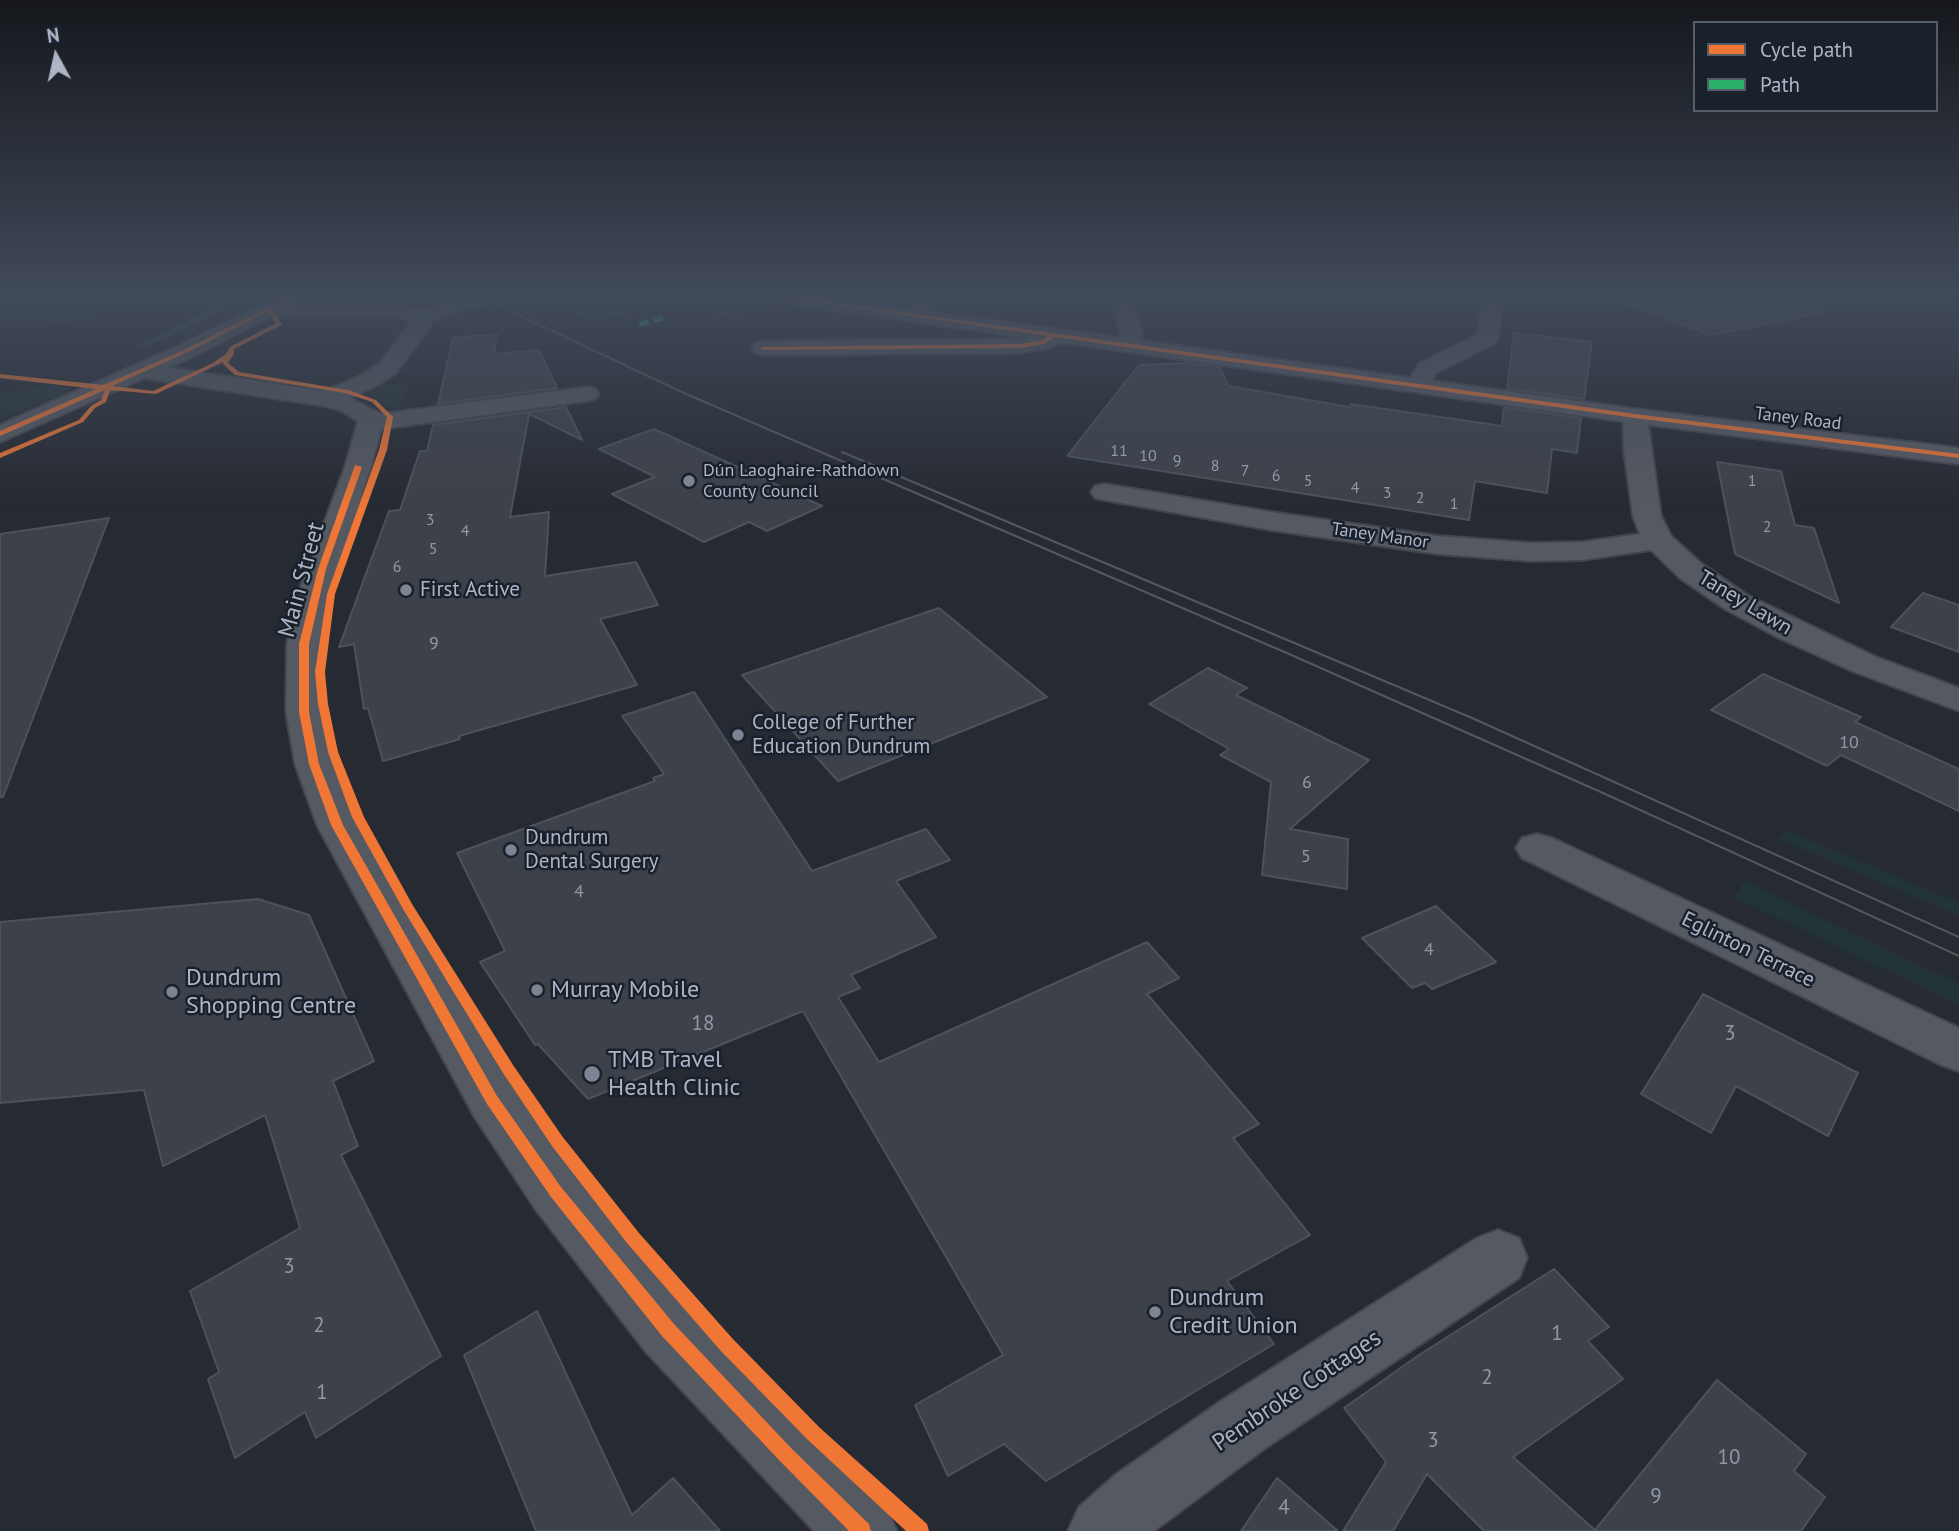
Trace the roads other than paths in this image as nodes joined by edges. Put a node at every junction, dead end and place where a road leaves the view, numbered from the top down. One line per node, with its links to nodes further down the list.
1 (154, 365): 5 (main road)
2 (390, 365): 8 (street)
3 (1277, 365): 6 (main road, Taney Road)
4 (1434, 365): 6 (street)
5 (143, 371): 8 (street); 11 (main road)
6 (1418, 385): 9 (main road, Taney Road)
7 (587, 394): 10 (street)
8 (328, 399): 10 (street)
9 (1635, 416): 12 (main road, Taney Road); 14 (street, Taney Lawn)
10 (371, 423): 19 (street, Main Street)
11 (0, 434)
12 (1959, 456)
13 (1105, 492): 14 (street, Taney Manor)
14 (1658, 540): 15 (street, Taney Lawn)
15 (1959, 699)
16 (1537, 848): 17 (street, Eglinton Terrace)
17 (1959, 1051)
18 (1498, 1258): 20 (street, Pembroke Cottages)
19 (862, 1531)
20 (1103, 1531)

